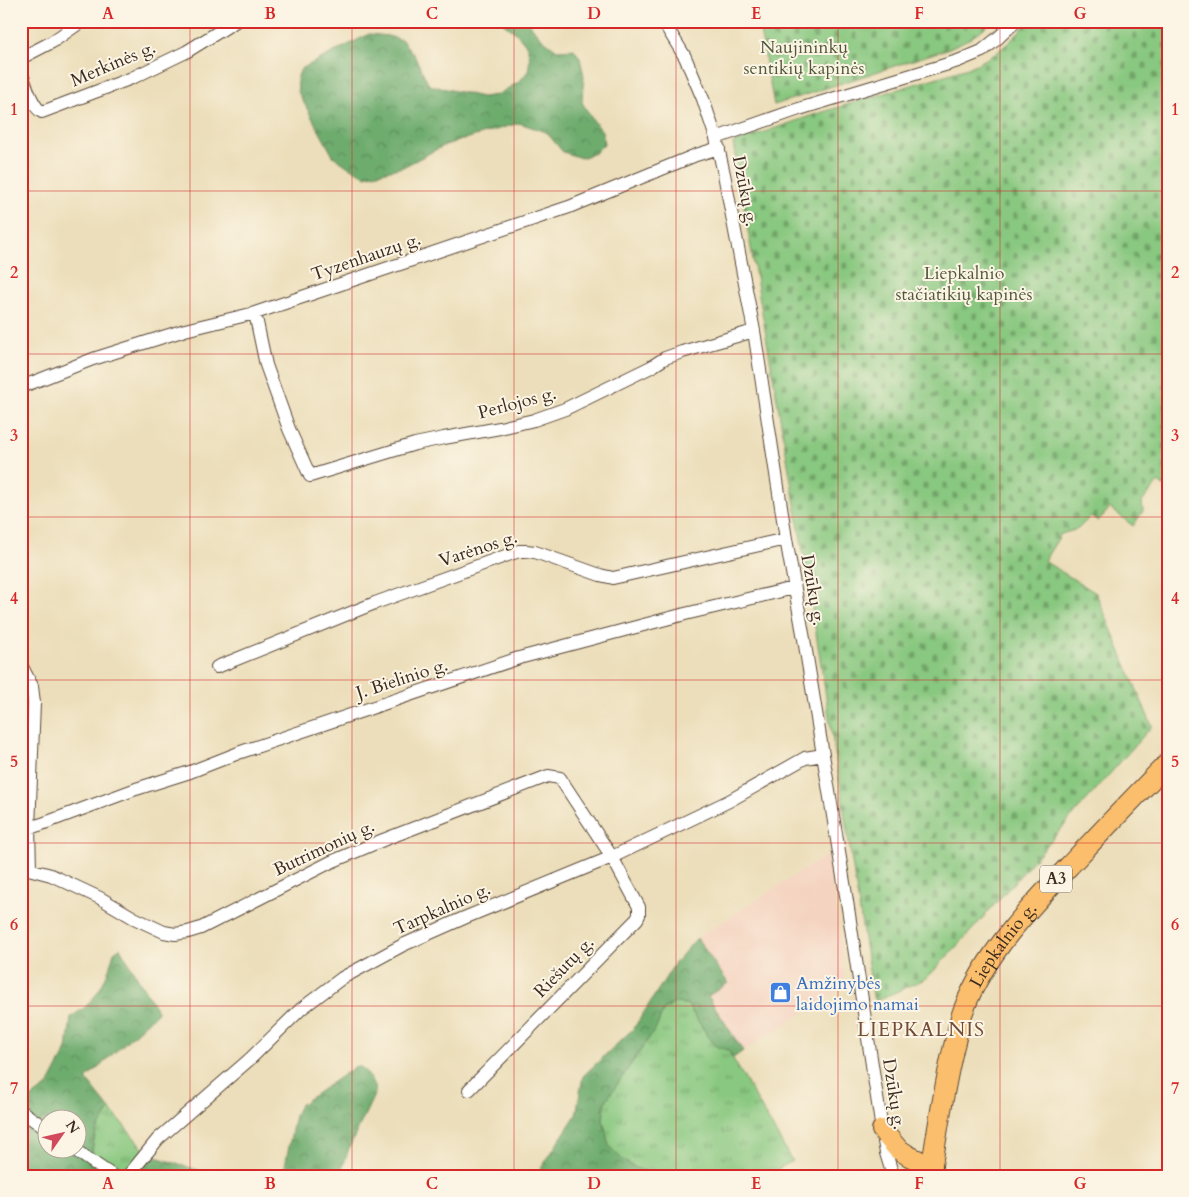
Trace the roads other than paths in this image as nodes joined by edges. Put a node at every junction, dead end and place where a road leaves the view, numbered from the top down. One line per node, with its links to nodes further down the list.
1 (82, 21): 5 (street)
2 (236, 21): 6 (street, Merkinės g.)
3 (663, 21): 7 (street, Dzūkų g.)
4 (1016, 21): 7 (street, Tyzenhauzų g.)
5 (21, 58)
6 (21, 72)
7 (718, 143): 8 (street, Tyzenhauzų g.); 9 (street, Dzūkų g.)
8 (255, 313): 9 (street, Perlojos g.); 10 (street, Tyzenhauzų g.)
9 (754, 331): 11 (street, Dzūkų g.)
10 (21, 387)
11 (786, 539): 12 (street, Dzūkų g.); 14 (street, Varėnos g.)
12 (794, 588): 15 (street, Dzūkų g.); 17 (street, J. Bielinio g.)
13 (21, 665): 17 (street)
14 (217, 667)
15 (823, 755): 18 (street, Tarpkalnio g.); 23 (street, Dzūkų g.)
16 (1168, 763): 25 (main road, Liepkalnio g. / A3)
17 (29, 828): 19 (street)
18 (612, 857): 19 (street, Butrimonių g.); 20 (street, Riešutų g.); 27 (street, Tarpkalnio g.)
19 (25, 868)
20 (469, 1090)
21 (21, 1111): 22 (street)
22 (38, 1123)
23 (882, 1130): 25 (main road); 28 (street, Dzūkų g.)
24 (88, 1159): 26 (street)
25 (931, 1171)
26 (113, 1176)
27 (128, 1176)
28 (893, 1176)

